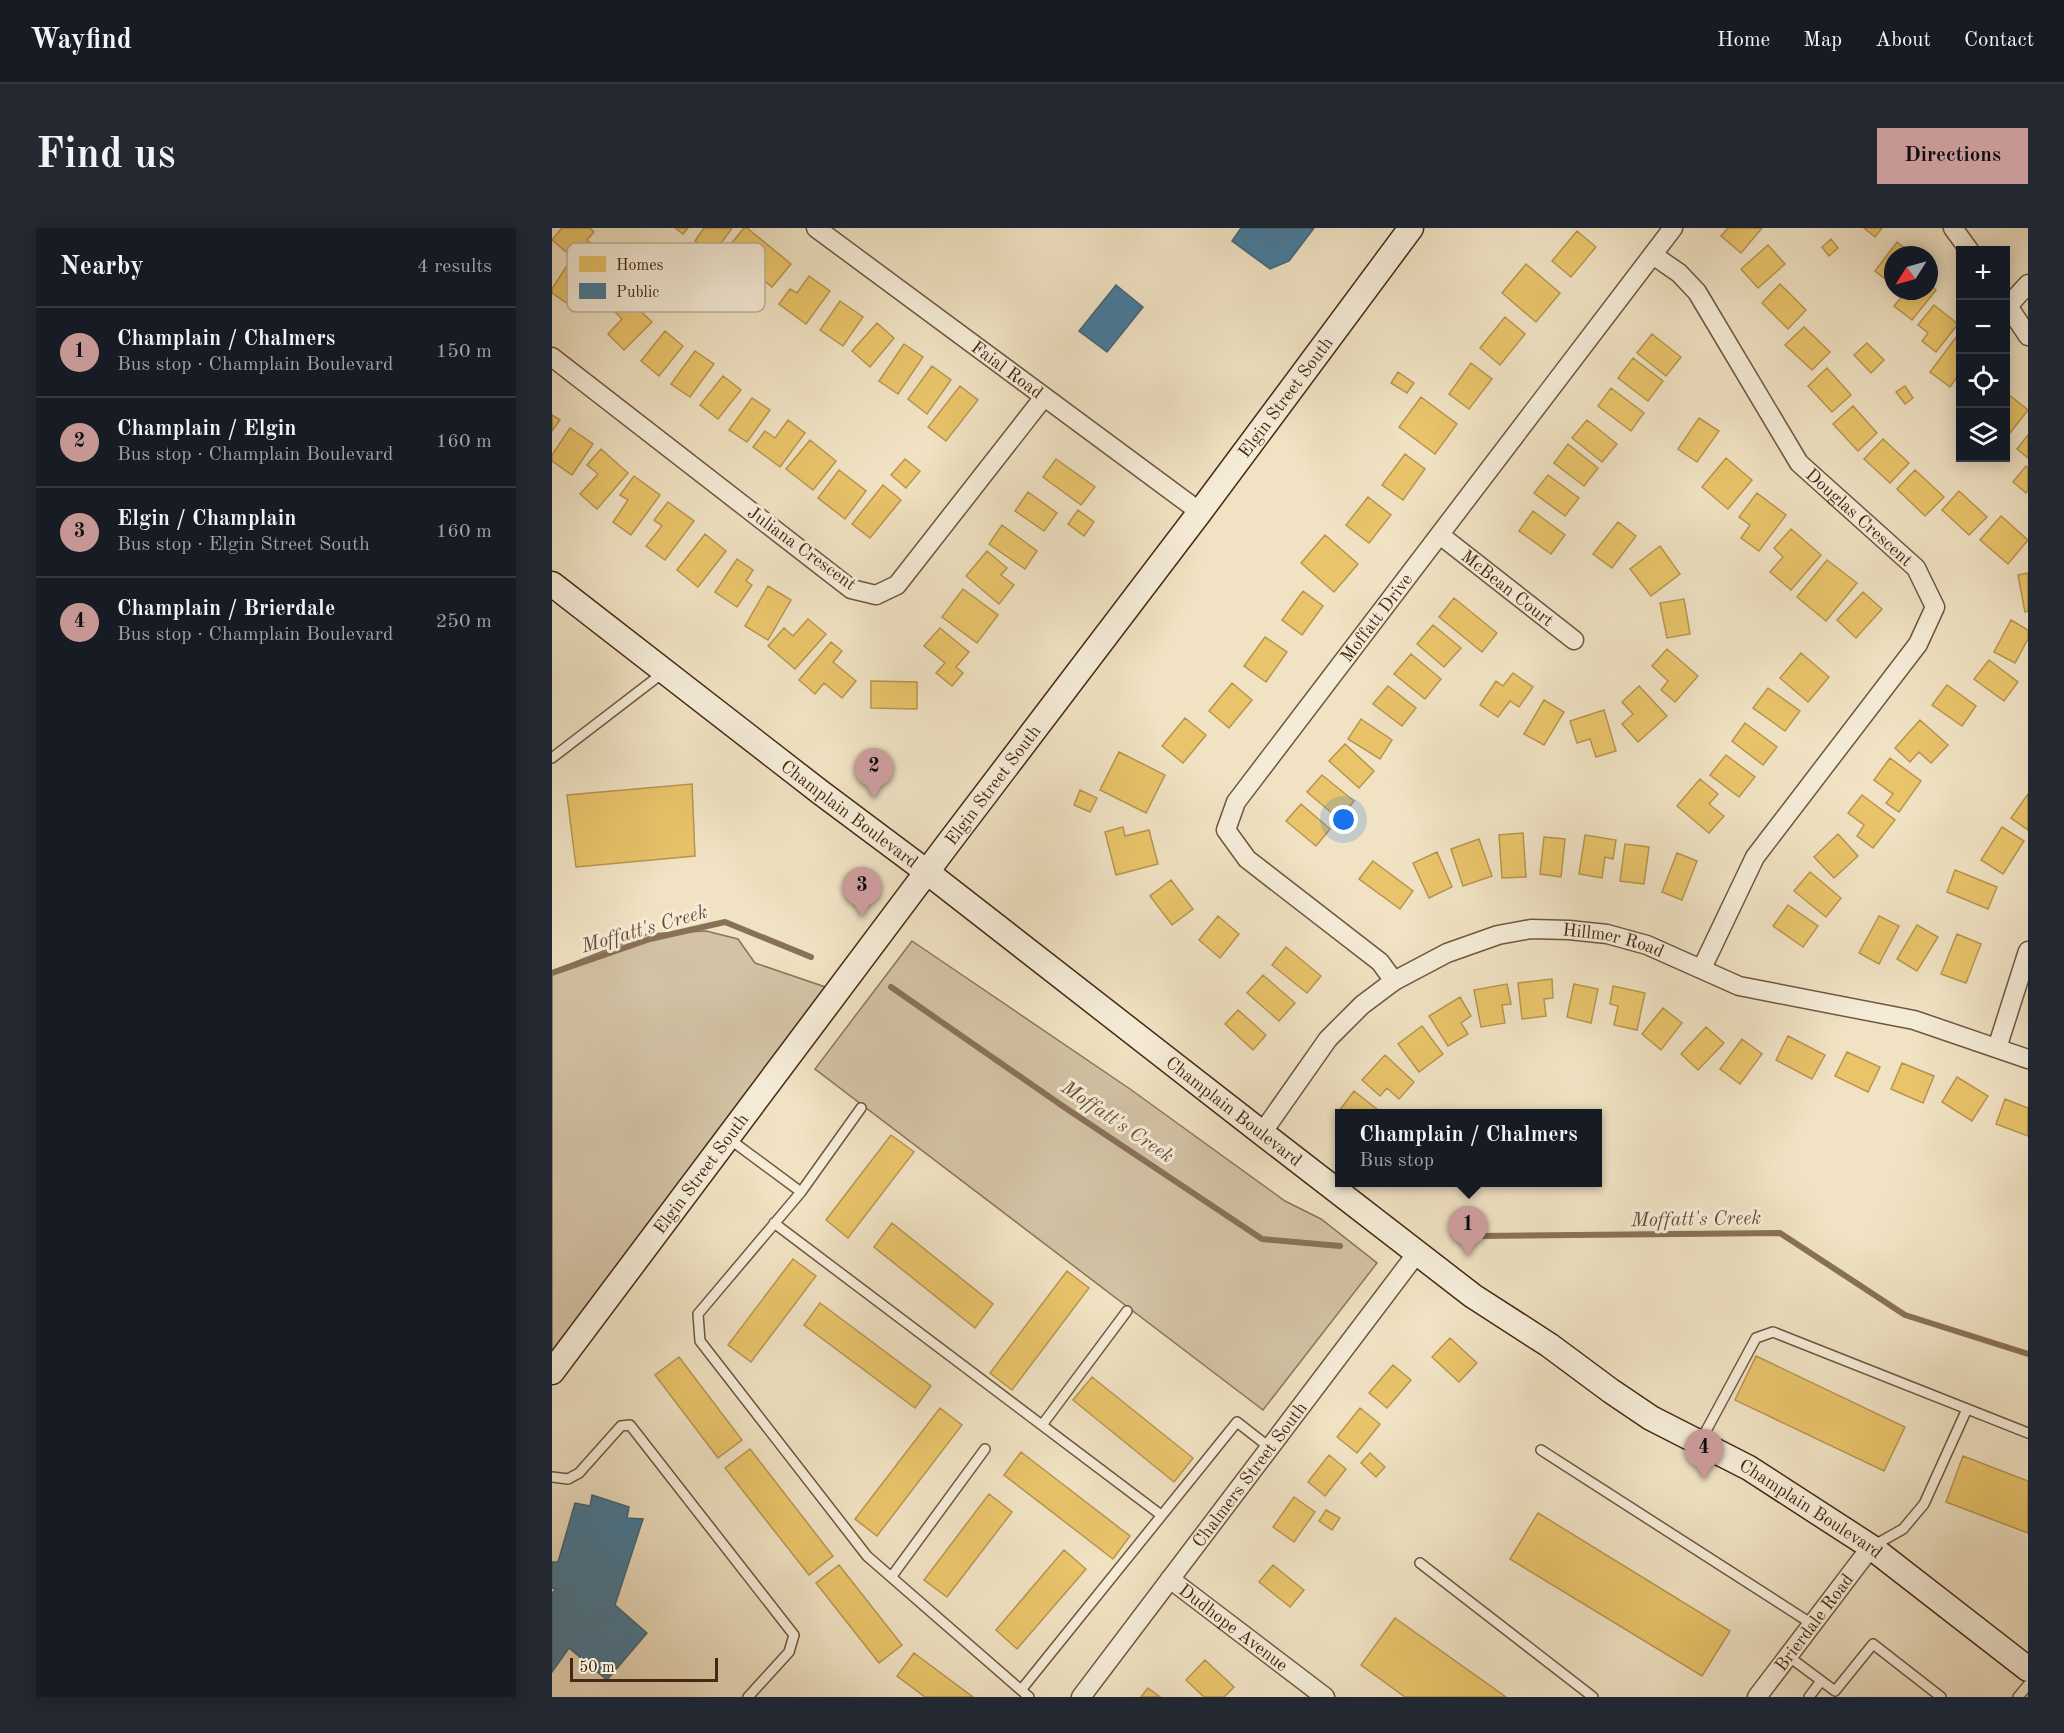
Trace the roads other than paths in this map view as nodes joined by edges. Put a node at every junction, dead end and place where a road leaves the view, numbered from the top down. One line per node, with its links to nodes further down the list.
1 (816, 228): 12 (street, Faial Road)
2 (1411, 228): 13 (street, Elgin Street South)
3 (1673, 228): 6 (street, Moffatt Drive)
4 (1953, 228): 5 (street)
5 (1966, 246)
6 (1653, 255): 14 (street, Moffatt Drive); 21 (street, Douglas Crescent)
7 (2028, 284): 8 (street)
8 (2010, 301)
9 (2010, 309): 10 (street)
10 (2028, 336)
11 (552, 357): 12 (street, Juliana Crescent)
12 (1044, 397): 13 (street, Faial Road)
13 (1200, 512): 19 (street, Elgin Street South)
14 (1440, 535): 16 (street, McBean Court); 22 (street, Moffatt Drive)
15 (552, 584): 17 (street, Champlain Boulevard)
16 (1574, 640)
17 (664, 672): 18 (lane); 19 (street, Champlain Boulevard)
18 (552, 758)
19 (927, 872): 26 (street, Champlain Boulevard); 27 (street, Elgin Street South)
20 (2028, 951): 23 (street)
21 (1702, 968): 22 (street, Hillmer Road); 23 (street, Hillmer Road)
22 (1394, 981): 26 (street, Hillmer Road)
23 (1997, 1048): 24 (street, Hillmer Road)
24 (2028, 1059)
25 (861, 1108): 28 (lane)
26 (1262, 1133): 30 (street, Champlain Boulevard)
27 (728, 1138): 28 (lane); 32 (street, Elgin Street South)
28 (801, 1191): 29 (lane)
29 (774, 1223): 34 (lane); 44 (lane)
30 (1417, 1253): 36 (street, Champlain Boulevard); 37 (street, Chalmers Street South)
31 (1127, 1311): 34 (lane)
32 (552, 1372)
33 (1967, 1409): 35 (lane); 36 (lane); 42 (lane)
34 (1042, 1425): 41 (lane)
35 (2028, 1433)
36 (1699, 1444): 42 (street, Champlain Boulevard)
37 (1269, 1448): 41 (lane); 45 (street, Chalmers Street South)
38 (985, 1449): 44 (lane)
39 (1541, 1450): 46 (lane)
40 (552, 1477): 53 (lane)
41 (1161, 1515): 51 (lane)
42 (1871, 1547): 46 (street, Brierdale Road); 48 (street, Champlain Boulevard)
43 (1420, 1563): 57 (lane)
44 (892, 1576): 51 (lane)
45 (1170, 1579): 55 (street, Chalmers Street South); 56 (street, Dudhope Avenue)
46 (1812, 1624): 47 (street, Brierdale Road)
47 (1788, 1656): 49 (lane); 58 (street, Brierdale Road)
48 (2028, 1669)
49 (1821, 1681): 52 (lane); 59 (lane)
50 (2028, 1685): 61 (lane)
51 (1021, 1690): 54 (lane)
52 (1838, 1694): 60 (lane)
53 (748, 1697)
54 (1029, 1697)
55 (1081, 1697)
56 (1325, 1697)
57 (1593, 1697)
58 (1757, 1697)
59 (1809, 1697)
60 (1941, 1697)
61 (2018, 1697)

